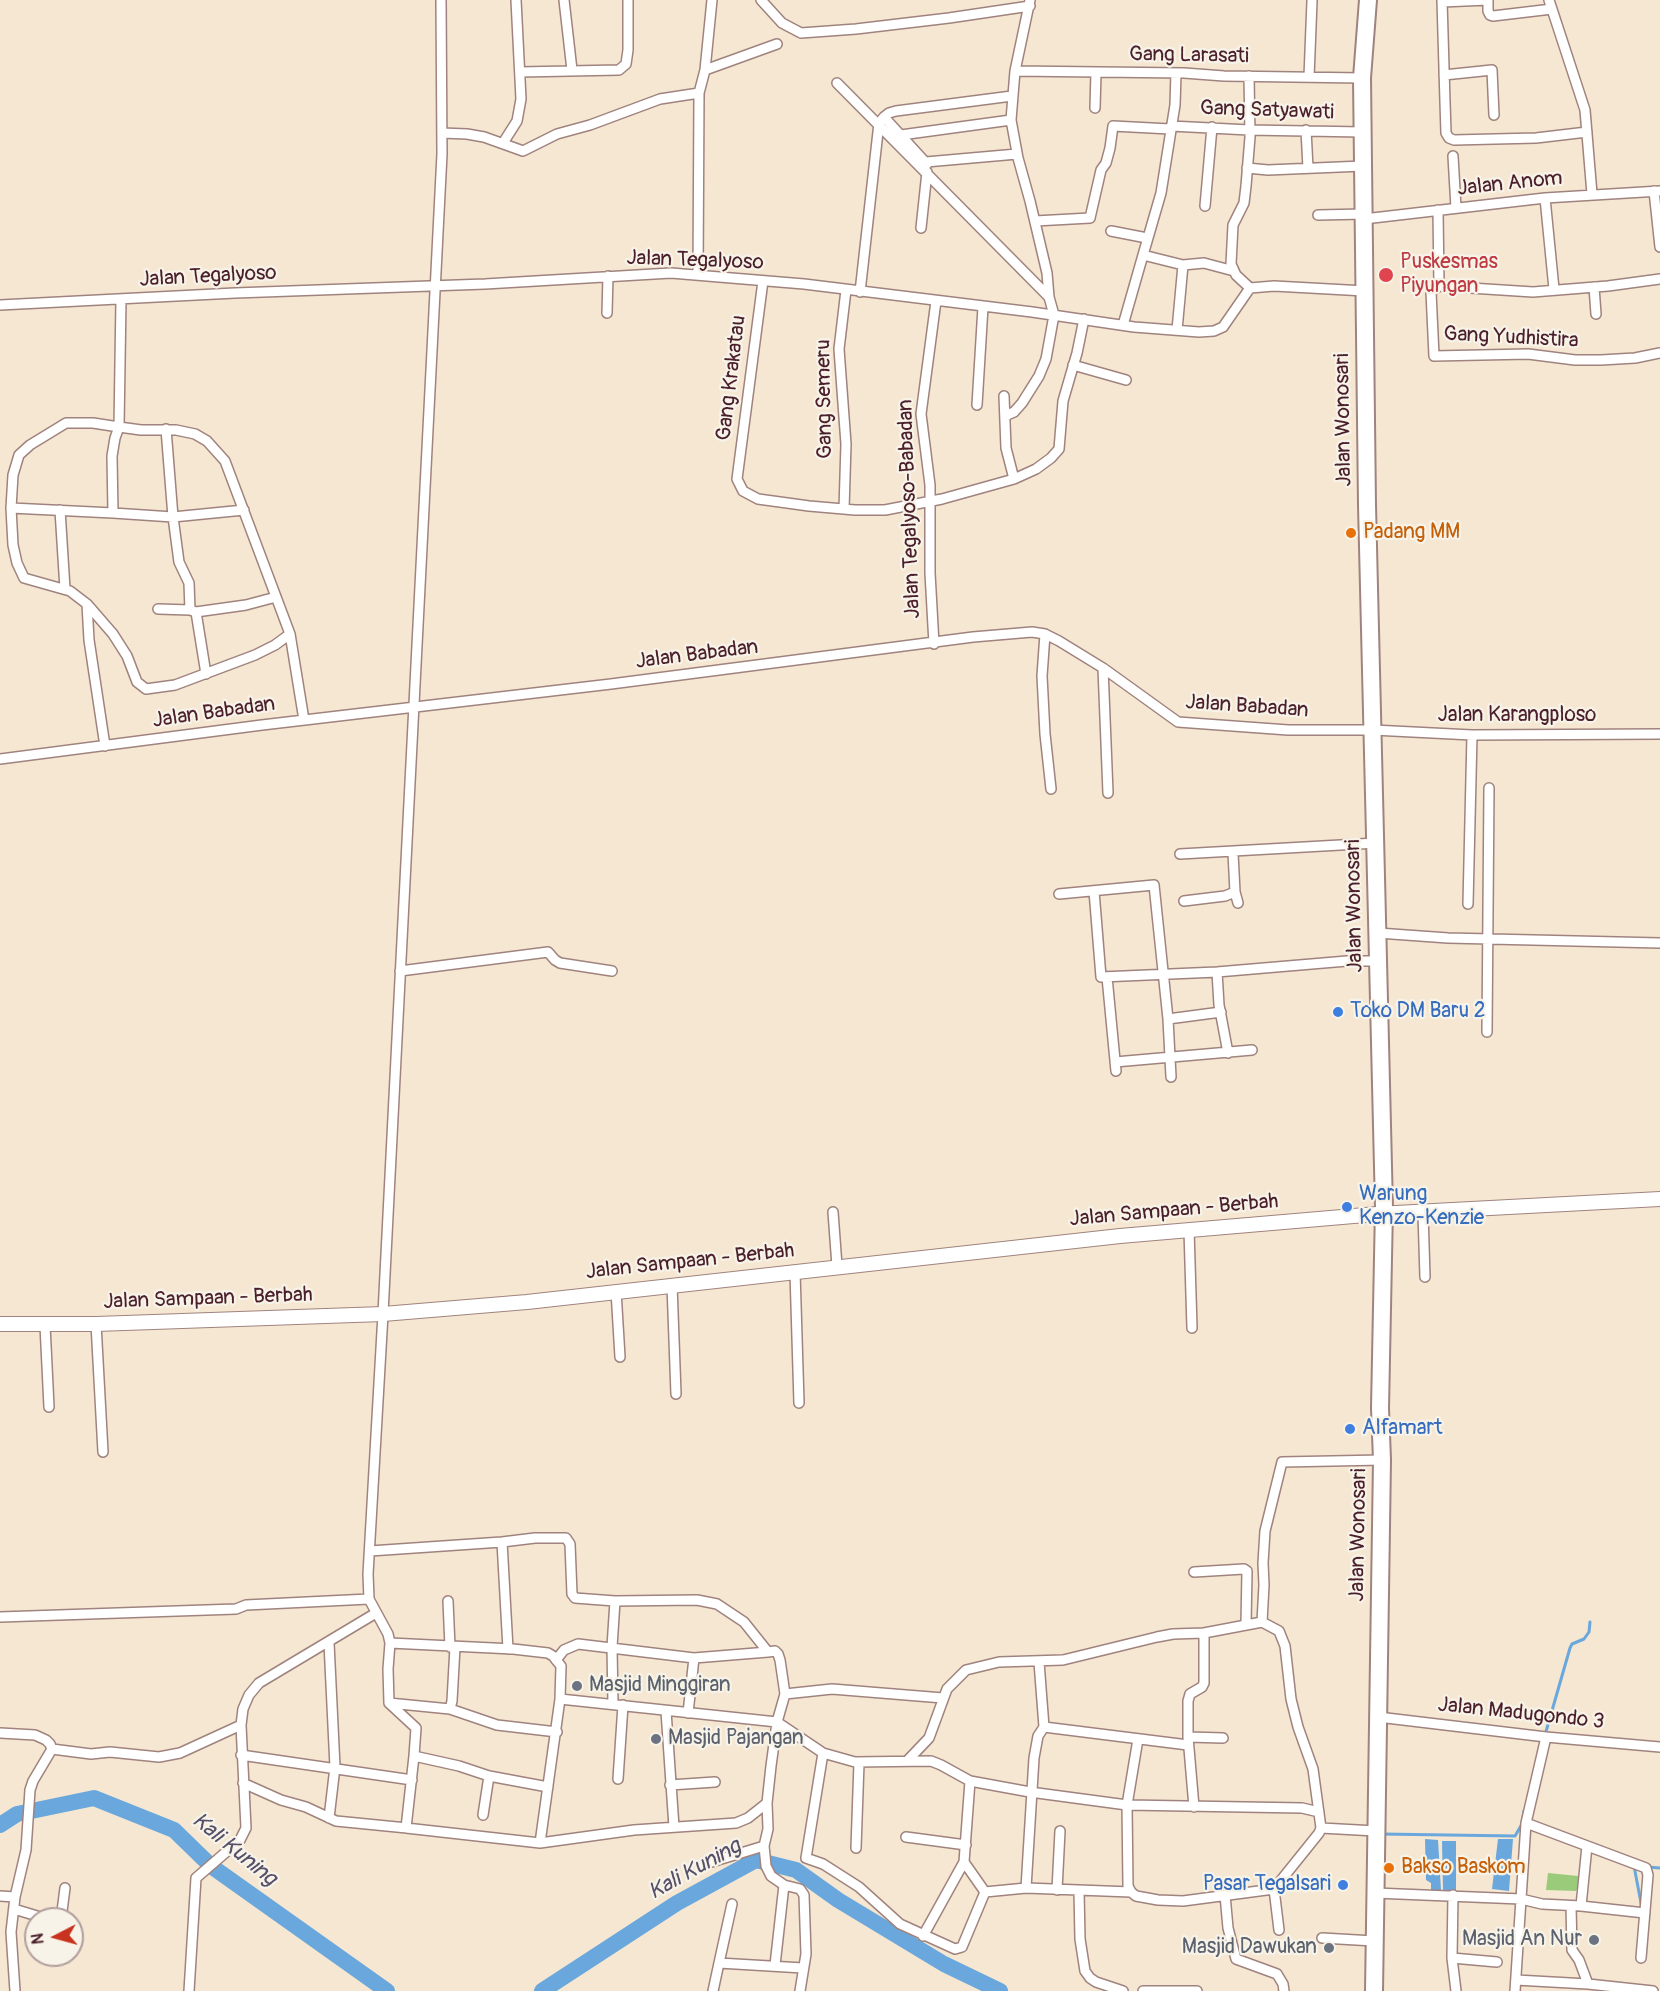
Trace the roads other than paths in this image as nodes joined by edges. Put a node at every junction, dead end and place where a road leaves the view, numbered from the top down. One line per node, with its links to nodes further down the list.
1 (441, 0): 36 (street)
2 (516, 0): 16 (street)
3 (564, 0): 13 (street)
4 (628, 0): 13 (street)
5 (712, 0): 14 (street)
6 (761, 0): 10 (street)
7 (1368, 0): 22 (highway, Jalan Wonosari)
8 (1312, 1): 21 (street)
9 (1442, 1): 11 (street); 19 (street)
10 (1030, 3): 15 (street)
11 (1551, 4): 35 (street)
12 (777, 44): 14 (street)
13 (572, 70): 16 (street)
14 (705, 70): 24 (street)
15 (1016, 71): 17 (street, Gang Larasati); 25 (street)
16 (520, 72): 38 (street)
17 (1096, 72): 18 (street, Gang Larasati); 26 (street)
18 (1176, 73): 20 (street, Gang Larasati); 31 (street)
19 (1444, 75): 27 (street); 35 (street)
20 (1249, 76): 21 (street, Gang Larasati); 32 (street)
21 (1309, 77): 22 (street, Gang Larasati)
22 (1362, 78): 34 (highway, Jalan Wonosari)
23 (837, 83): 28 (street)
24 (699, 93): 38 (street); 61 (street)
25 (1012, 96): 28 (street); 29 (street)
26 (1095, 108)
27 (1494, 115)
28 (882, 120): 37 (street); 42 (street); 71 (street)
29 (1011, 120): 37 (street); 39 (street)
30 (1212, 127): 31 (street, Gang Satyawati); 32 (street, Gang Satyawati); 48 (street)
31 (1171, 128): 53 (street, Gang Satyawati); 56 (street)
32 (1249, 130): 33 (street, Gang Satyawati); 43 (street)
33 (1306, 130): 34 (street, Gang Satyawati); 44 (street)
34 (1363, 132): 41 (highway, Jalan Wonosari)
35 (1587, 132): 46 (street)
36 (442, 133): 38 (street); 66 (street)
37 (902, 135): 42 (street)
38 (503, 143)
39 (1017, 154): 42 (street); 53 (street)
40 (1453, 156): 49 (street)
41 (1363, 166): 44 (street); 52 (highway, Jalan Wonosari)
42 (926, 167): 54 (street); 73 (street)
43 (1247, 168): 44 (street); 60 (street)
44 (1308, 168)
45 (1657, 191): 46 (street, Jalan Anom); 57 (street)
46 (1592, 194): 47 (street, Jalan Anom)
47 (1545, 198): 49 (street, Jalan Anom); 69 (street)
48 (1205, 206)
49 (1456, 208): 50 (street, Jalan Anom)
50 (1438, 210): 52 (street, Jalan Anom); 65 (street, Gang Yudhistira)
51 (1318, 215): 52 (street, Jalan Anom)
52 (1364, 216): 72 (highway, Jalan Wonosari)
53 (1035, 221): 73 (street)
54 (921, 228)
55 (1111, 231): 56 (street)
56 (1147, 238): 58 (street)
57 (1660, 247)
58 (1143, 255): 59 (street); 82 (street)
59 (1183, 265): 60 (street); 83 (street)
60 (1234, 271): 68 (street)
61 (698, 275): 62 (street, Jalan Tegalyoso); 64 (street, Jalan Tegalyoso)
62 (608, 276): 66 (street, Jalan Tegalyoso); 78 (street)
63 (1660, 279): 67 (street)
64 (763, 281): 70 (street, Jalan Tegalyoso); 95 (street, Gang Krakatau)
65 (1439, 285): 69 (street); 84 (street, Gang Yudhistira)
66 (435, 286): 74 (street, Jalan Tegalyoso); 110 (street)
67 (1594, 287): 69 (street); 79 (street)
68 (1250, 288): 72 (street); 83 (street, Jalan Tegalyoso)
69 (1554, 289)
70 (846, 290): 71 (street, Jalan Tegalyoso); 95 (street, Gang Semeru)
71 (860, 291): 75 (street, Jalan Tegalyoso)
72 (1365, 291): 112 (highway, Jalan Wonosari)
73 (1049, 293): 80 (street)
74 (121, 299): 76 (street, Jalan Tegalyoso); 90 (street)
75 (936, 301): 77 (street, Jalan Tegalyoso); 93 (street, Jalan Tegalyoso-Babadan)
76 (0, 305)
77 (983, 307): 80 (street, Jalan Tegalyoso); 88 (street)
78 (607, 313)
79 (1596, 314)
80 (1054, 315): 81 (street, Jalan Tegalyoso); 89 (street)
81 (1084, 319): 82 (street, Jalan Tegalyoso); 85 (street)
82 (1123, 325): 83 (street, Jalan Tegalyoso)
83 (1177, 330)
84 (1660, 353)
85 (1073, 365): 86 (street); 92 (street)
86 (1126, 380)
87 (1004, 396): 89 (street)
88 (977, 405)
89 (1006, 415): 92 (street)
90 (119, 427): 91 (street); 94 (street); 98 (street)
91 (166, 429): 97 (street); 99 (street)
92 (1014, 479): 93 (street)
93 (930, 502): 95 (street); 107 (street, Jalan Tegalyoso-Babadan)
94 (11, 508): 96 (street); 100 (street)
95 (844, 508)
96 (60, 510): 98 (street); 100 (street)
97 (244, 510): 99 (street); 101 (street)
98 (113, 513): 99 (street)
99 (173, 517): 104 (street)
100 (65, 589): 102 (street)
101 (276, 597): 104 (street); 105 (street)
102 (87, 604): 109 (street); 115 (street)
103 (158, 609): 104 (street)
104 (193, 611): 109 (street)
105 (290, 634): 109 (street); 111 (street)
106 (1045, 634): 107 (street, Jalan Babadan); 108 (street, Jalan Babadan); 118 (street)
107 (934, 644): 110 (street, Jalan Babadan)
108 (1103, 668): 112 (street, Jalan Babadan); 119 (street)
109 (206, 674)
110 (413, 707): 111 (street, Jalan Babadan); 136 (street)
111 (304, 720): 115 (street, Jalan Babadan)
112 (1373, 730): 114 (street, Jalan Karangploso); 120 (highway, Jalan Wonosari)
113 (1660, 734): 114 (street, Jalan Karangploso)
114 (1472, 735): 124 (street)
115 (105, 746): 116 (street, Jalan Babadan)
116 (0, 759)
117 (1489, 788): 125 (street)
118 (1051, 789)
119 (1108, 793)
120 (1376, 843): 121 (street); 132 (highway, Jalan Wonosari)
121 (1233, 852): 122 (street); 127 (street)
122 (1180, 854)
123 (1457, 868): 124 (street)
124 (1468, 869): 125 (street); 131 (street)
125 (1488, 871): 133 (street)
126 (1094, 891): 128 (street); 139 (street); 140 (street)
127 (1235, 892): 129 (street); 130 (street)
128 (1059, 894)
129 (1185, 901)
130 (1238, 903)
131 (1468, 903)
132 (1378, 933): 133 (street); 135 (highway, Jalan Wonosari)
133 (1487, 939): 134 (street); 143 (street)
134 (1660, 943)
135 (1378, 961): 138 (street); 150 (highway, Jalan Wonosari)
136 (400, 971): 137 (street); 158 (street)
137 (612, 971)
138 (1217, 972): 139 (street); 141 (street)
139 (1163, 975): 140 (street); 142 (street)
140 (1107, 977): 146 (street)
141 (1221, 1012): 142 (street); 145 (street)
142 (1168, 1019): 146 (street)
143 (1487, 1032)
144 (1252, 1050): 145 (street)
145 (1228, 1053): 146 (street)
146 (1170, 1056): 147 (street)
147 (1171, 1077)
148 (1660, 1199): 151 (main road, Jalan Sampaan - Berbah)
149 (833, 1212): 153 (street)
150 (1383, 1213): 151 (main road, Jalan Sampaan - Berbah); 152 (main road, Jalan Sampaan - Berbah); 168 (highway, Jalan Wonosari)
151 (1423, 1213): 155 (street)
152 (1189, 1230): 153 (main road, Jalan Sampaan - Berbah); 162 (street)
153 (837, 1266): 154 (main road, Jalan Sampaan - Berbah)
154 (795, 1272): 156 (main road, Jalan Sampaan - Berbah); 165 (street)
155 (1425, 1277)
156 (672, 1285): 157 (main road, Jalan Sampaan - Berbah); 164 (street)
157 (616, 1291): 158 (main road, Jalan Sampaan - Berbah); 163 (street)
158 (383, 1314): 161 (main road, Jalan Sampaan - Berbah); 170 (street)
159 (0, 1324): 160 (main road, Jalan Sampaan - Berbah)
160 (45, 1324): 161 (main road, Jalan Sampaan - Berbah); 166 (street)
161 (96, 1324): 167 (street)
162 (1192, 1328)
163 (620, 1357)
164 (676, 1394)
165 (799, 1403)
166 (49, 1407)
167 (103, 1452)
168 (1382, 1460): 177 (street); 197 (highway, Jalan Wonosari)
169 (502, 1542): 170 (street); 174 (street); 184 (street)
170 (370, 1551): 172 (street)
171 (1194, 1572): 178 (street)
172 (369, 1599): 175 (street); 176 (street)
173 (448, 1601): 182 (street)
174 (615, 1601): 183 (street); 185 (street)
175 (376, 1613): 180 (street); 181 (street)
176 (0, 1617)
177 (1262, 1622): 178 (street); 227 (street)
178 (1246, 1624): 179 (street)
179 (1204, 1633): 188 (street); 206 (street)
180 (328, 1643): 199 (street); 214 (street)
181 (390, 1643): 182 (street); 192 (street)
182 (453, 1647): 184 (street); 194 (street)
183 (612, 1647): 186 (street); 187 (street); 193 (street)
184 (508, 1649): 187 (street)
185 (768, 1652): 186 (street); 189 (street)
186 (694, 1658): 196 (street)
187 (556, 1660): 191 (street)
188 (1039, 1662): 190 (street); 200 (street)
189 (785, 1694): 190 (street); 198 (street)
190 (943, 1698): 212 (street)
191 (560, 1699): 193 (street); 201 (street)
192 (389, 1703): 194 (street); 211 (street)
193 (618, 1705): 195 (street); 216 (street)
194 (450, 1709): 201 (street)
195 (666, 1711): 196 (street); 221 (street)
196 (688, 1713): 198 (street)
197 (1378, 1717): 203 (street, Jalan Madugondo 3); 235 (highway, Jalan Wonosari)
198 (777, 1722): 209 (street); 224 (street)
199 (241, 1725): 208 (street); 210 (street)
200 (1044, 1727): 205 (street); 223 (street)
201 (557, 1732): 222 (street)
202 (0, 1733): 208 (street)
203 (1546, 1737): 207 (street, Jalan Madugondo 3); 230 (street)
204 (1223, 1738): 206 (street)
205 (1138, 1739): 206 (street); 225 (street)
206 (1188, 1741): 226 (street)
207 (1660, 1747)
208 (51, 1749): 256 (street)
209 (823, 1753): 213 (street); 265 (street)
210 (241, 1755): 214 (street); 220 (street)
211 (414, 1756): 215 (street); 217 (street)
212 (908, 1760): 213 (street); 218 (street)
213 (859, 1763): 240 (street)
214 (335, 1767): 217 (street); 229 (street)
215 (489, 1776): 222 (street); 228 (street)
216 (618, 1779)
217 (412, 1780): 232 (street)
218 (970, 1781): 223 (street); 238 (street)
219 (715, 1782): 221 (street)
220 (243, 1783): 229 (street); 277 (street)
221 (670, 1785): 231 (street)
222 (548, 1786): 237 (street)
223 (1030, 1792): 225 (street); 246 (street)
224 (768, 1803): 231 (street); 241 (street)
225 (1127, 1805): 226 (street); 250 (street)
226 (1194, 1807): 227 (street)
227 (1319, 1812): 233 (street)
228 (483, 1815)
229 (329, 1818): 232 (street)
230 (1526, 1825): 239 (street); 257 (street)
231 (674, 1827): 237 (street)
232 (407, 1828): 237 (street)
233 (1321, 1828): 235 (street); 247 (street)
234 (1060, 1831): 248 (street)
235 (1376, 1833): 252 (highway, Jalan Wonosari)
236 (906, 1837): 238 (street)
237 (540, 1843)
238 (966, 1845): 242 (street)
239 (1587, 1846): 259 (street); 263 (street)
240 (856, 1848)
241 (764, 1849): 243 (street); 244 (street)
242 (964, 1862): 249 (street); 265 (street)
243 (705, 1864)
244 (784, 1885): 272 (street); 273 (street)
245 (65, 1888): 260 (street)
246 (1026, 1888): 248 (street); 249 (street)
247 (1274, 1889): 253 (street); 264 (street)
248 (1057, 1890): 251 (street)
249 (985, 1892): 265 (street)
250 (1131, 1892): 251 (street); 253 (street)
251 (1079, 1893): 280 (street)
252 (1375, 1893): 254 (street); 267 (highway, Jalan Wonosari)
253 (1225, 1895): 283 (street)
254 (1452, 1895): 257 (street); 268 (street)
255 (0, 1896): 256 (street)
256 (15, 1897): 261 (street)
257 (1521, 1899): 259 (street); 274 (street)
258 (732, 1904): 271 (street)
259 (1576, 1906): 263 (street); 275 (street)
260 (63, 1907)
261 (14, 1909): 262 (street); 276 (street)
262 (24, 1912)
263 (1645, 1912): 269 (street)
264 (1279, 1930)
265 (923, 1936)
266 (1322, 1938): 267 (street)
267 (1374, 1941): 284 (highway, Jalan Wonosari)
268 (1452, 1958): 270 (street); 285 (street)
269 (1641, 1958)
270 (1497, 1962)
271 (719, 1963): 272 (street); 278 (street)
272 (775, 1965): 273 (street)
273 (803, 1968): 279 (street)
274 (1516, 1980): 275 (street); 286 (street)
275 (1588, 1984): 287 (street)
276 (15, 1991)
277 (189, 1991)
278 (713, 1991)
279 (800, 1991)
280 (1123, 1991)
281 (1143, 1991): 282 (street)
282 (1197, 1991)
283 (1284, 1991)
284 (1374, 1991)
285 (1456, 1991)
286 (1515, 1991)
287 (1653, 1991)

